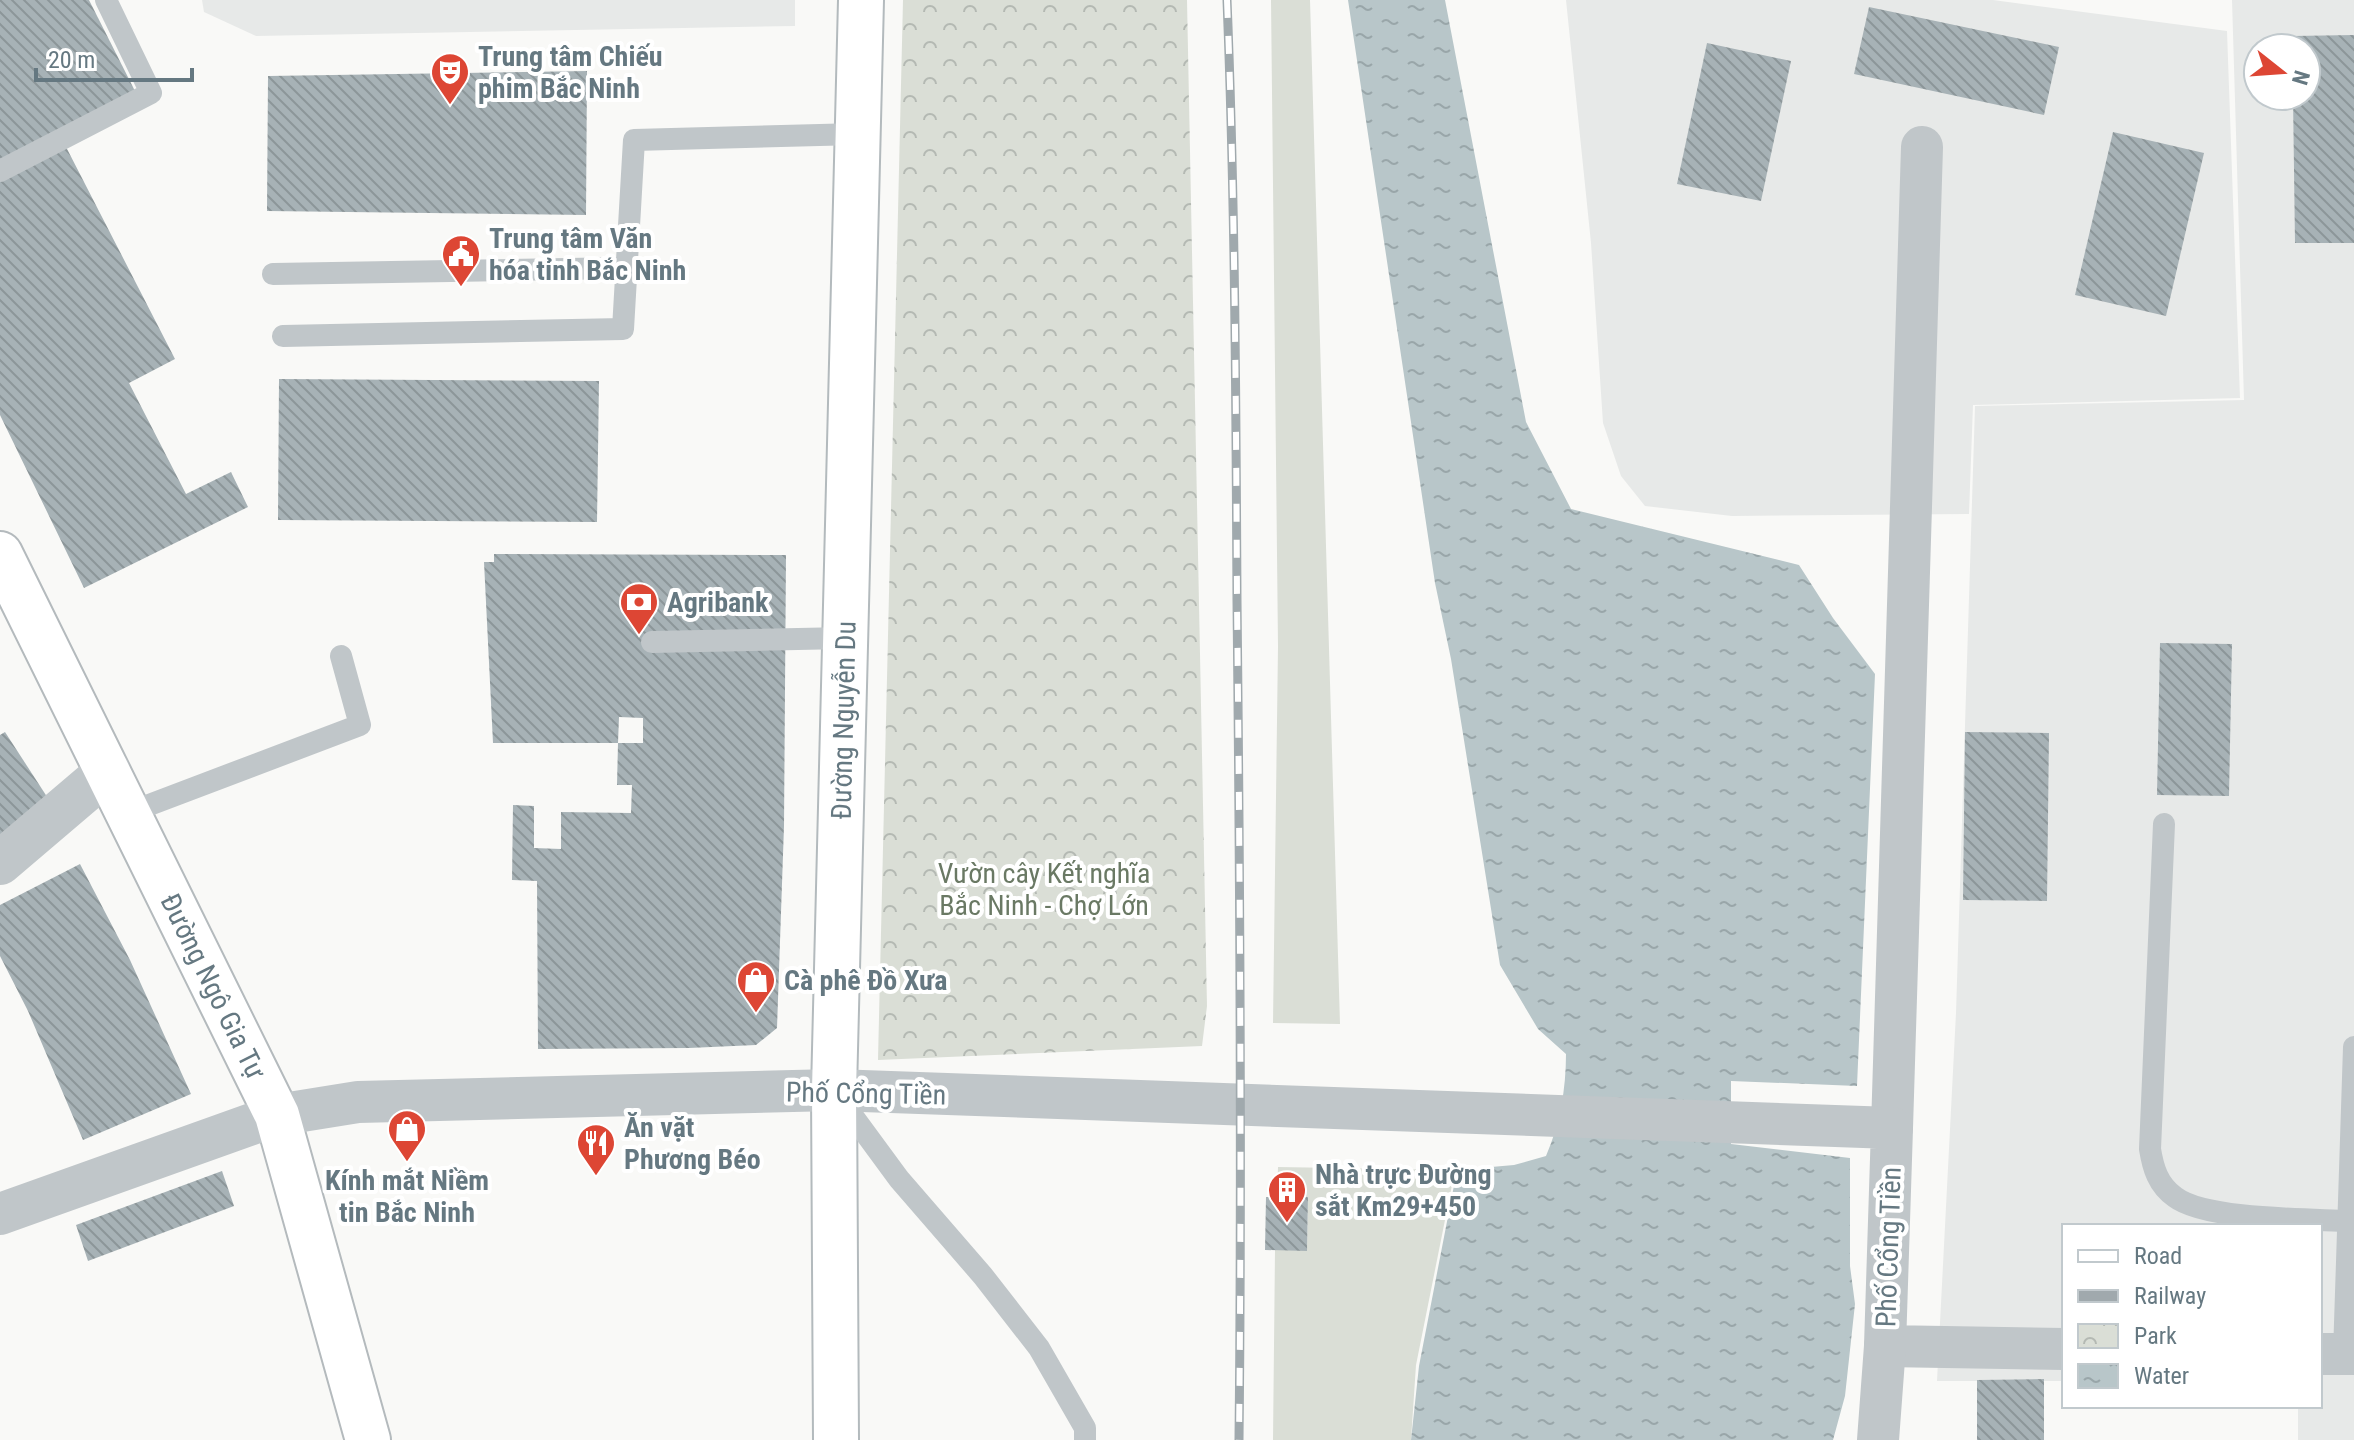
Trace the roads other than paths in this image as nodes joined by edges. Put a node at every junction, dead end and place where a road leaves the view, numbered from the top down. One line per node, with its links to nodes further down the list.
1 (106, 0): 5 (lane)
2 (861, 0): 3 (main road, Đường Nguyễn Du)
3 (858, 134): 6 (lane); 10 (main road, Đường Nguyễn Du)
4 (1922, 147): 20 (street)
5 (0, 171)
6 (626, 268): 7 (lane); 8 (lane)
7 (273, 274)
8 (283, 336)
9 (0, 554): 13 (main road, Đường Ngô Gia Tự)
10 (846, 638): 11 (lane); 18 (main road, Đường Nguyễn Du)
11 (652, 642)
12 (341, 656): 14 (lane)
13 (108, 771): 14 (main road, Đường Ngô Gia Tự); 16 (street)
14 (128, 813): 19 (main road, Đường Ngô Gia Tự)
15 (2164, 824): 22 (lane)
16 (0, 863)
17 (2354, 1047): 22 (lane)
18 (834, 1090): 19 (street, Phố Cổng Tiền); 20 (street, Phố Cổng Tiền); 27 (main road, Đường Nguyễn Du); 28 (lane)
19 (277, 1115): 21 (street, Phố Cổng Tiền); 26 (main road, Đường Ngô Gia Tự)
20 (1892, 1128): 23 (street, Phố Cổng Tiền)
21 (0, 1214)
22 (2348, 1221): 25 (lane)
23 (1885, 1346): 24 (street, Phố Cổng Tiền); 29 (street)
24 (2062, 1349)
25 (2339, 1354)
26 (368, 1440)
27 (836, 1440)
28 (1085, 1440)
29 (1878, 1440)

